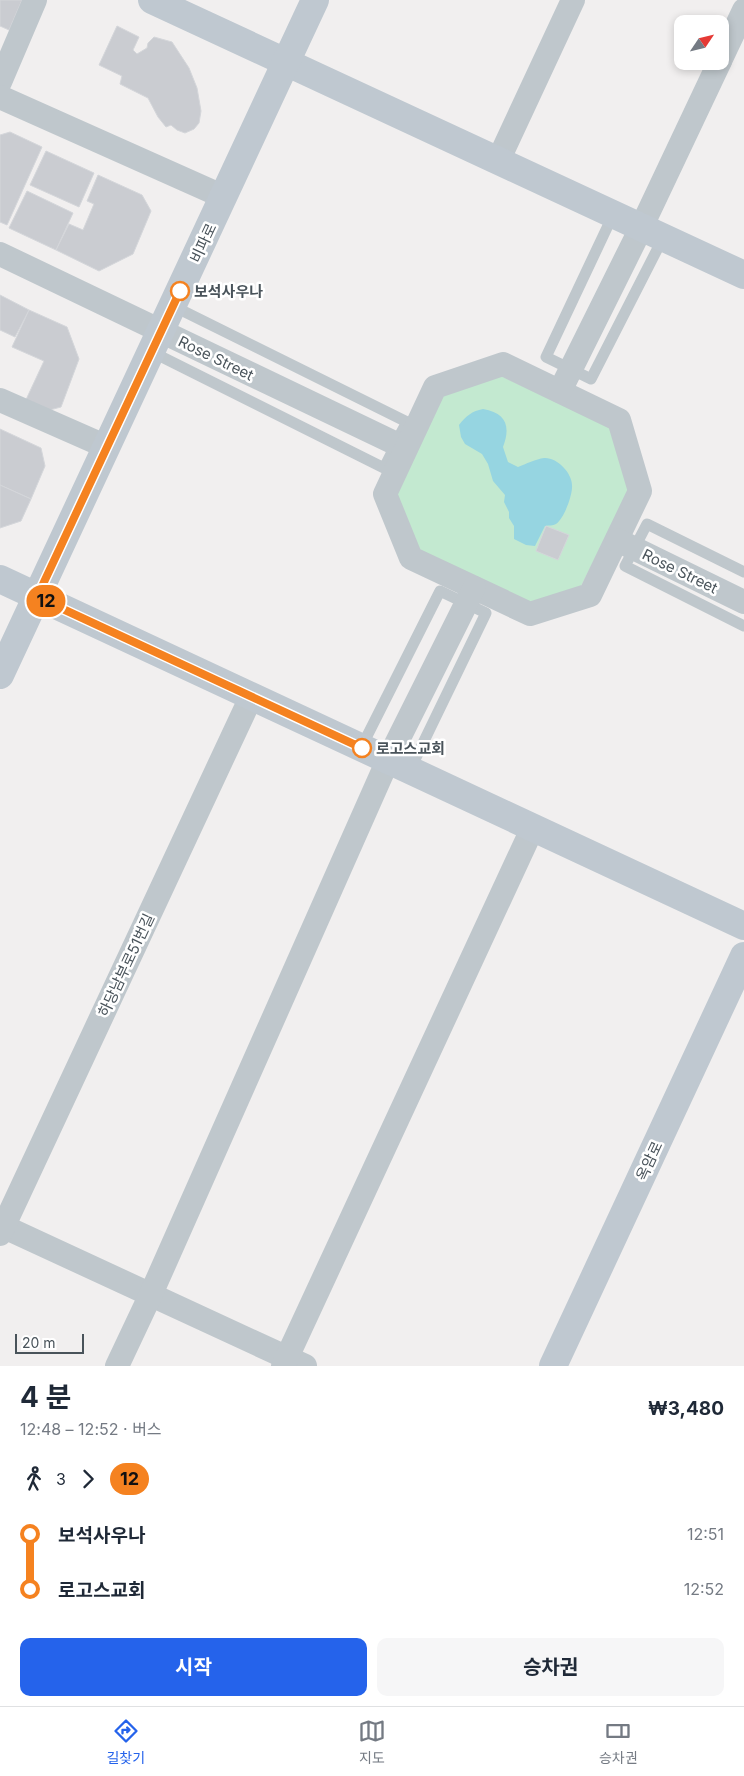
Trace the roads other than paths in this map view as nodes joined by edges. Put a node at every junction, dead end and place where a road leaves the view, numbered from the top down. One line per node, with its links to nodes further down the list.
1 (35, 0): 9 (street)
2 (152, 0): 7 (street)
3 (315, 0): 7 (street, 비파로)
4 (573, 0): 11 (street)
5 (744, 10): 6 (street)
6 (729, 42)
7 (287, 63): 11 (street); 12 (street, 비파로)
8 (716, 70): 14 (street)
9 (0, 82)
10 (0, 96): 12 (street)
11 (498, 161): 13 (street)
12 (224, 197): 17 (street, 비파로)
13 (613, 215): 14 (street); 19 (lane)
14 (652, 233): 16 (street); 19 (street)
15 (0, 254): 18 (street, Rose Street)
16 (744, 275)
17 (173, 306): 18 (street, 비파로); 23 (lane)
18 (156, 342): 22 (street, 비파로); 23 (street, Rose Street)
19 (570, 369): 20 (street)
20 (560, 391): 23 (street); 24 (street)
21 (0, 400): 22 (street)
22 (107, 447): 28 (street, 비파로)
23 (400, 447): 27 (street)
24 (625, 544): 25 (lane); 27 (street); 29 (street, Rose Street); 30 (lane)
25 (744, 572)
26 (0, 580): 28 (street)
27 (470, 596): 33 (lane); 34 (street)
28 (37, 597): 31 (street, 비파로); 32 (street)
29 (744, 602)
30 (744, 626)
31 (0, 675)
32 (252, 697): 33 (street); 38 (street, 하당남부로51번길)
33 (362, 748): 34 (street)
34 (399, 765): 35 (street); 39 (street)
35 (533, 827): 36 (street); 40 (street)
36 (744, 926)
37 (744, 956): 42 (street, 옥암로)
38 (1, 1228): 39 (street)
39 (151, 1294): 40 (street); 41 (street)
40 (292, 1363)
41 (117, 1366)
42 (553, 1366)

